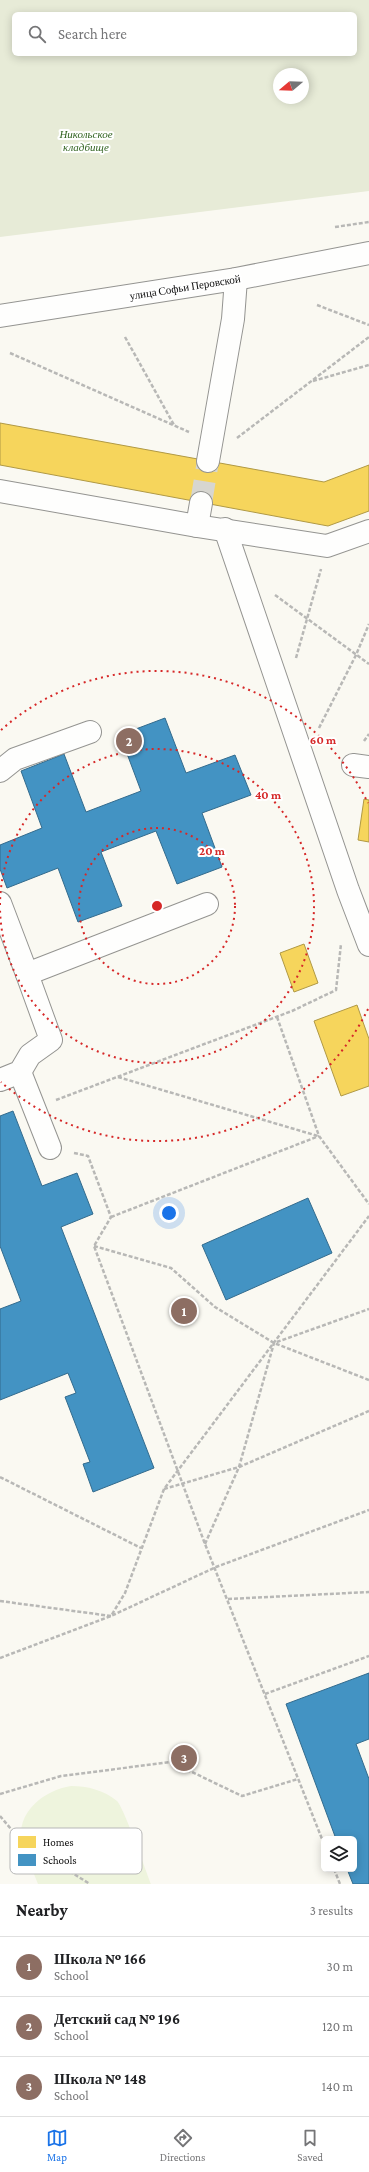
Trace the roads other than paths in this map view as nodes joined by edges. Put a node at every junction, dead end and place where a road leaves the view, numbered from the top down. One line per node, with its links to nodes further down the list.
1 (369, 253): 2 (street, улица Софьи Перовской)
2 (236, 279): 3 (street, улица Софьи Перовской); 4 (street)
3 (0, 316)
4 (208, 461)
5 (0, 491): 7 (street)
6 (201, 502): 7 (street)
7 (197, 526): 8 (street)
8 (225, 530): 9 (street); 14 (street)
9 (369, 530)
10 (90, 732): 11 (street)
11 (0, 770)
12 (0, 903): 15 (street)
13 (207, 904): 15 (street)
14 (369, 945)
15 (27, 974): 16 (street)
16 (10, 1076): 17 (street)
17 (50, 1148)

